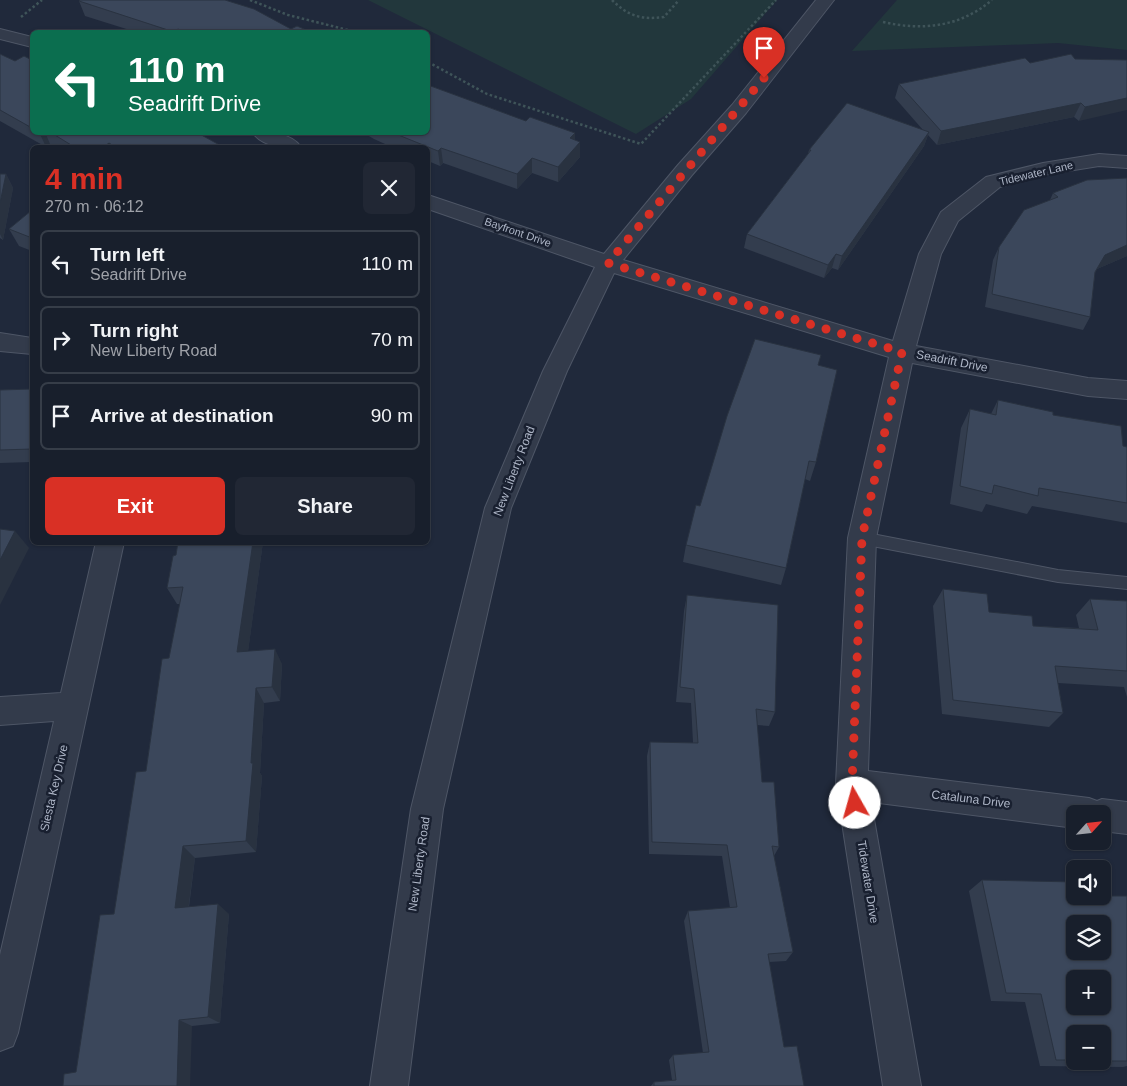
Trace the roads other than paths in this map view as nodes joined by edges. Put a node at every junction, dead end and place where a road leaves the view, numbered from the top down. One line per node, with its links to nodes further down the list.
1 (825, 0): 8 (street, New Liberty Road)
2 (0, 34): 3 (street)
3 (30, 42)
4 (268, 135): 5 (street)
5 (286, 145)
6 (1127, 162): 11 (street, Tidewater Lane)
7 (430, 203): 8 (street, Bayfront Drive)
8 (608, 263): 11 (street, Seadrift Drive); 23 (street, New Liberty Road)
9 (0, 342): 10 (street)
10 (30, 346)
11 (902, 352): 12 (street, Seadrift Drive); 13 (street, Tidewater Drive)
12 (1127, 390)
13 (862, 538): 15 (lane); 18 (street, Tidewater Drive)
14 (109, 545): 16 (street, Siesta Key Drive)
15 (1127, 583)
16 (73, 706): 17 (street); 22 (street, Siesta Key Drive)
17 (0, 711)
18 (852, 784): 19 (street, Cataluna Drive); 24 (street, Tidewater Drive)
19 (1066, 811)
20 (1111, 816): 21 (street)
21 (1127, 818)
22 (0, 1033)
23 (389, 1086)
24 (902, 1086)

